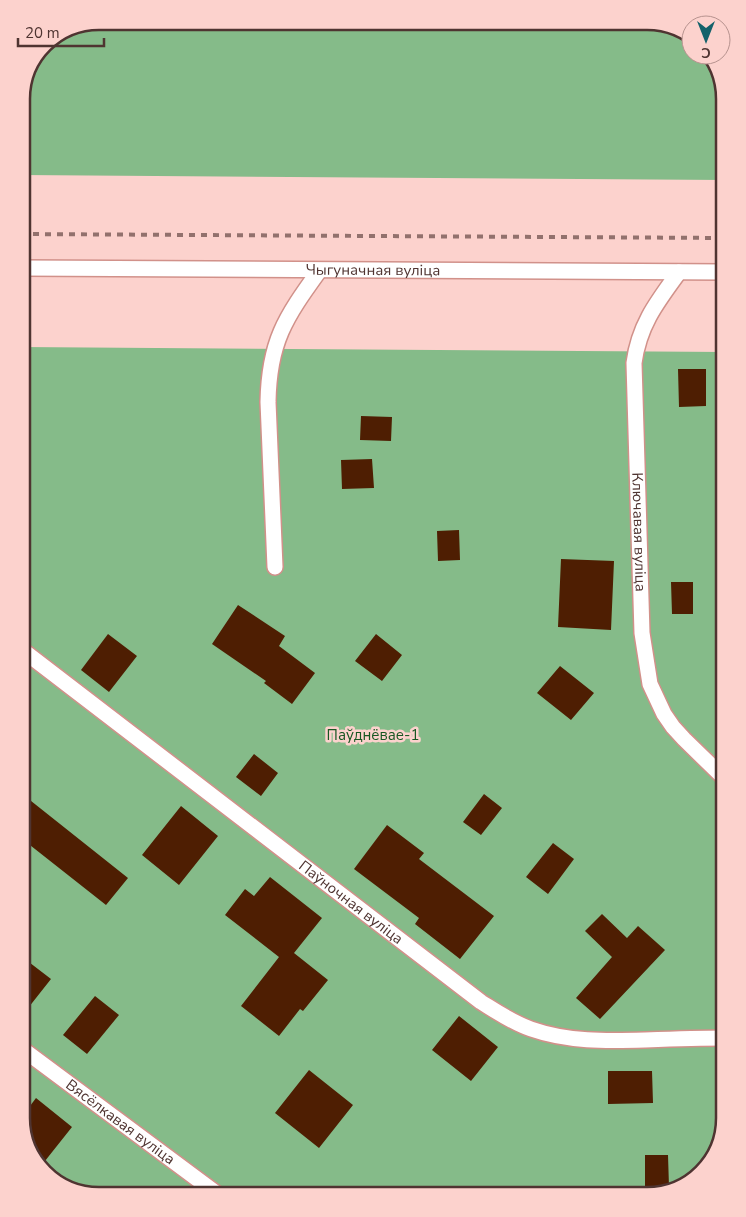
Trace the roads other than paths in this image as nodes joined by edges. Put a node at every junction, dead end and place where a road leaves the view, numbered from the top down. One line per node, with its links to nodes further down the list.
1 (30, 268): 2 (lane, Чыгуначная вуліца)
2 (319, 271): 3 (lane, Чыгуначная вуліца); 5 (lane)
3 (679, 272): 4 (lane, Чыгуначная вуліца); 7 (lane, Ключавая вуліца)
4 (716, 272)
5 (275, 567)
6 (30, 656): 8 (lane, Паўночная вуліца)
7 (716, 770)
8 (716, 1038)
9 (30, 1055): 10 (lane, Вясёлкавая вуліца)
10 (208, 1187)

